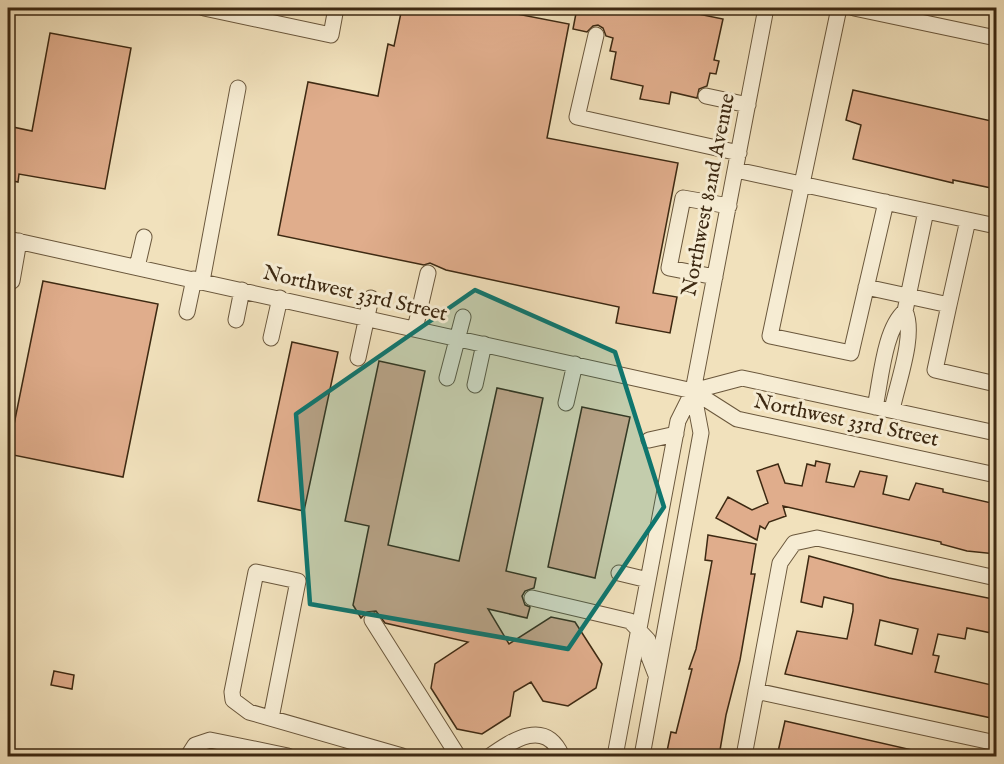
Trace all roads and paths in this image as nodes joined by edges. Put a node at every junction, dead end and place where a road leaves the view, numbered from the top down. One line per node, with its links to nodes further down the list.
1 (204, 8): 2 (street)
2 (336, 8)
3 (766, 8): 10 (street, Northwest 82nd Avenue)
4 (839, 8): 13 (street)
5 (854, 8): 7 (street)
6 (596, 35): 11 (street)
7 (996, 38)
8 (238, 88): 24 (street)
9 (706, 96): 10 (street)
10 (748, 105): 11 (street, Northwest 82nd Avenue)
11 (739, 153): 12 (street, Northwest 82nd Avenue)
12 (736, 170): 13 (street); 15 (street, Northwest 82nd Avenue)
13 (802, 184): 14 (street); 26 (street)
14 (886, 202): 16 (street); 26 (street)
15 (729, 206): 23 (street, Northwest 82nd Avenue); 23 (street)
16 (926, 211): 17 (street); 30 (street)
17 (968, 220): 18 (street); 31 (street)
18 (996, 226)
19 (144, 237): 21 (street)
20 (14, 240): 21 (street, Northwest 33rd Street); 25 (street)
21 (137, 267): 24 (street, Northwest 33rd Street)
22 (428, 273): 36 (street)
23 (715, 277): 45 (street, Northwest 82nd Avenue)
24 (198, 280): 27 (street, Northwest 33rd Street); 32 (street)
25 (12, 281)
26 (866, 287): 30 (street)
27 (242, 290): 28 (street, Northwest 33rd Street); 35 (street)
28 (280, 298): 33 (street, Northwest 33rd Street); 37 (street)
29 (371, 298): 33 (street)
30 (907, 304): 31 (street); 47 (street); 48 (street)
31 (949, 305): 43 (street)
32 (187, 312)
33 (367, 317): 36 (street, Northwest 33rd Street); 40 (street)
34 (463, 317): 38 (street)
35 (236, 320)
36 (416, 328): 38 (street, Northwest 33rd Street)
37 (272, 338)
38 (458, 338): 39 (street, Northwest 33rd Street); 42 (street)
39 (484, 344): 41 (street, Northwest 33rd Street); 44 (street)
40 (358, 358)
41 (575, 364): 45 (street, Northwest 33rd Street); 46 (street)
42 (447, 378)
43 (996, 384)
44 (476, 385)
45 (693, 391): 47 (street, Northwest 33rd Street); 50 (street, Northwest 82nd Avenue); 52 (street, Northwest 33rd Street); 59 (street, Northwest 82nd Avenue)
46 (566, 403)
47 (875, 407): 48 (street, Northwest 33rd Street)
48 (892, 410): 49 (street, Northwest 33rd Street)
49 (996, 433)
50 (676, 434): 51 (street); 55 (street, Northwest 82nd Avenue)
51 (649, 440)
52 (996, 476)
53 (619, 573): 55 (street)
54 (996, 578): 60 (street)
55 (648, 580): 58 (street, Northwest 82nd Avenue)
56 (532, 598): 58 (street)
57 (372, 620): 66 (street)
58 (639, 629): 59 (street); 69 (street, Northwest 82nd Avenue)
59 (657, 678): 70 (street, Northwest 82nd Avenue)
60 (756, 692): 62 (street); 71 (street)
61 (271, 718): 61 (street); 65 (street)
62 (996, 743)
63 (188, 756): 64 (street)
64 (288, 756)
65 (402, 756)
66 (458, 756)
67 (490, 756): 68 (street)
68 (562, 756)
69 (615, 756)
70 (642, 756)
71 (744, 756)

